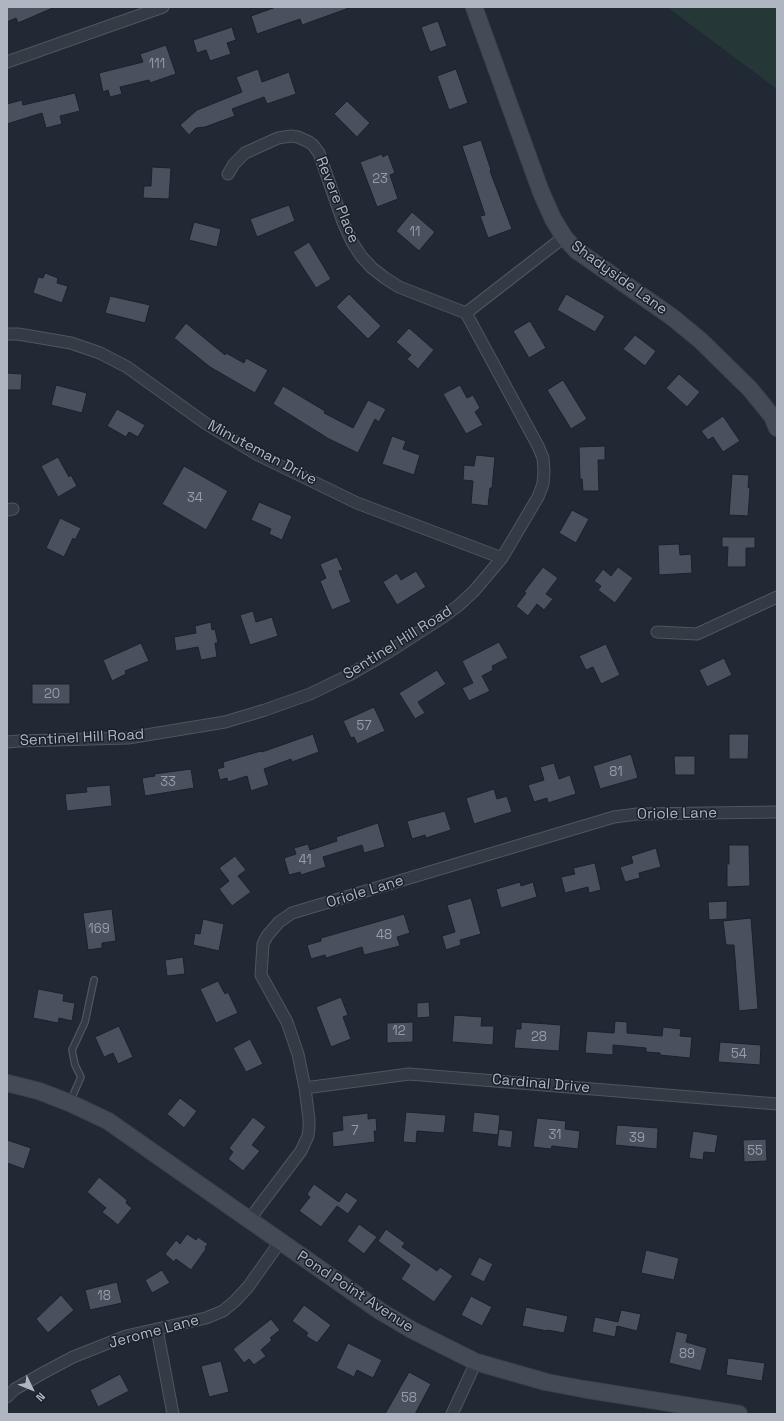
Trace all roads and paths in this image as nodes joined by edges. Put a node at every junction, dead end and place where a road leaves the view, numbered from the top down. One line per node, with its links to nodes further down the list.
1 (163, 7): 3 (street)
2 (474, 7): 5 (main road, Shadyside Lane)
3 (7, 62)
4 (228, 174): 6 (street, Revere Place)
5 (564, 237): 6 (street); 8 (main road, Shadyside Lane)
6 (466, 313): 9 (street, Sentinel Hill Road)
7 (7, 334): 9 (street, Minuteman Drive)
8 (777, 428)
9 (502, 558): 12 (street, Sentinel Hill Road)
10 (777, 598): 11 (street)
11 (657, 632)
12 (7, 742)
13 (777, 812): 16 (street, Oriole Lane)
14 (94, 980): 17 (lane)
15 (7, 1083): 17 (main road, Pond Point Avenue)
16 (305, 1088): 18 (street, Cardinal Drive); 19 (street, Oriole Lane)
17 (70, 1103): 19 (main road, Pond Point Avenue)
18 (777, 1104)
19 (249, 1220): 20 (main road, Pond Point Avenue)
20 (280, 1242): 21 (street, Jerome Lane); 22 (main road, Pond Point Avenue)
21 (157, 1329): 23 (street, Jerome Lane); 25 (street)
22 (476, 1362): 24 (main road, Pond Point Avenue); 26 (street)
23 (7, 1397)
24 (674, 1409): 27 (main road, Pond Point Avenue)
25 (173, 1414)
26 (452, 1414)
27 (739, 1414)

